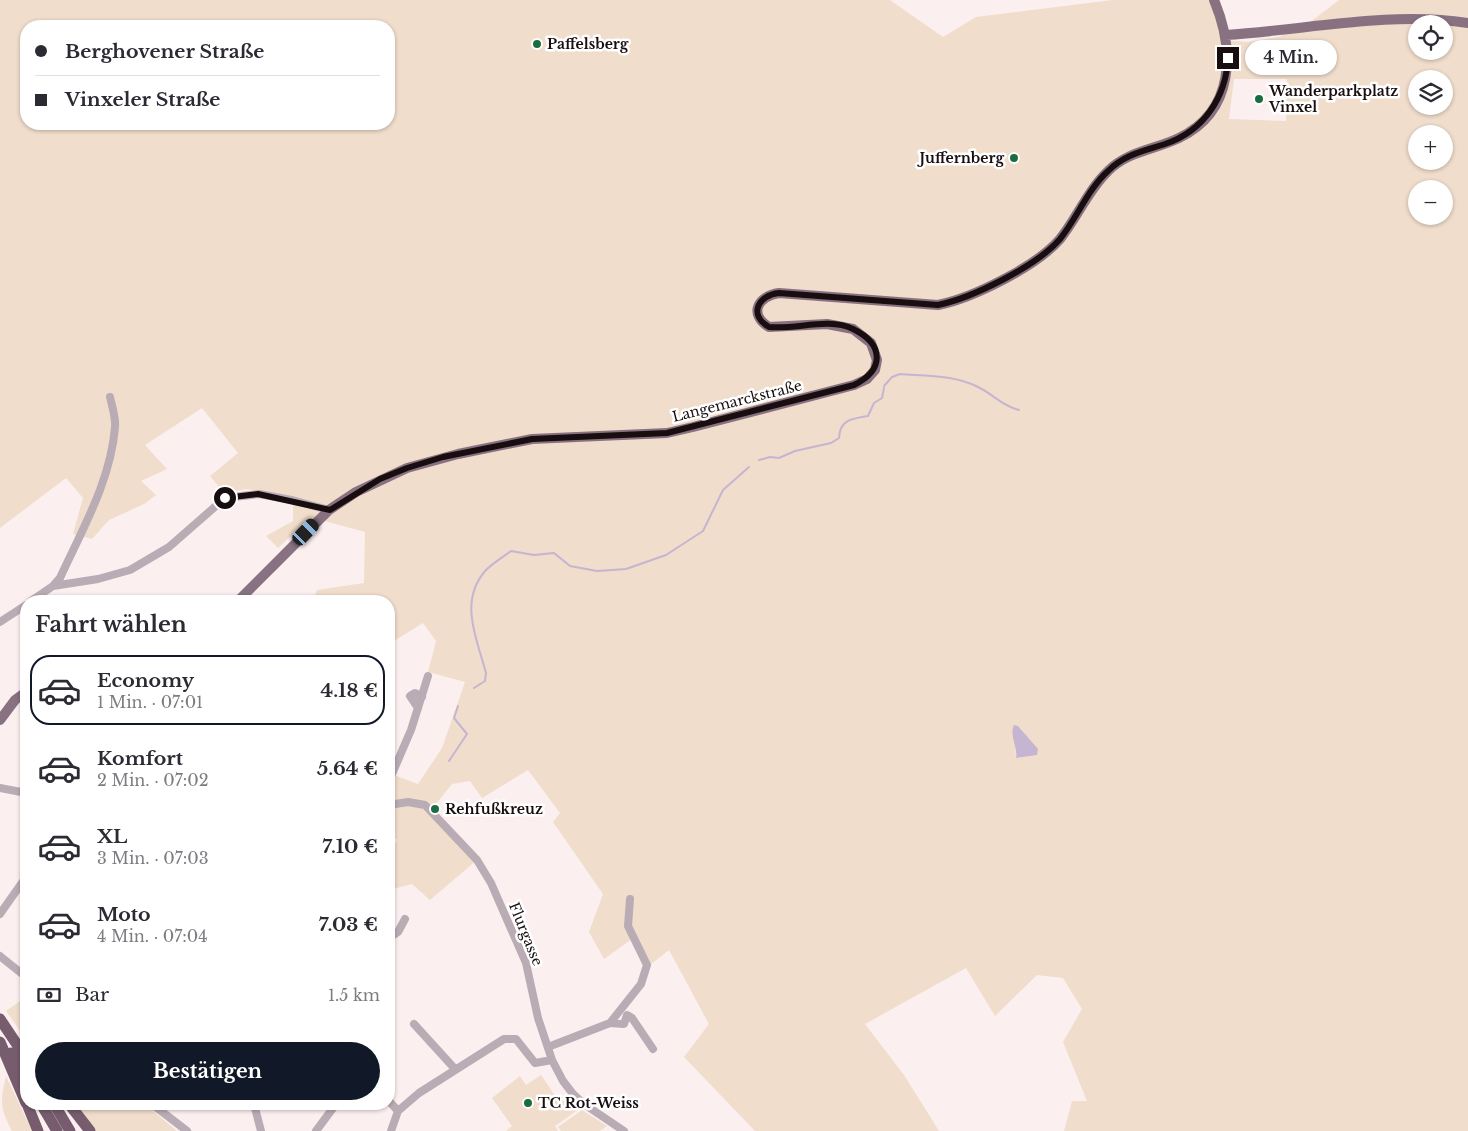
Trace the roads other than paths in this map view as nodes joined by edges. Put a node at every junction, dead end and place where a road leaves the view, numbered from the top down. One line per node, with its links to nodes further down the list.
1 (1214, 0): 3 (main road)
2 (1468, 24): 3 (main road)
3 (1226, 35): 5 (main road, Langemarckstraße)
4 (110, 397): 6 (street)
5 (330, 510): 6 (street); 8 (main road, Langemarckstraße)
6 (53, 586): 7 (street)
7 (40, 595)
8 (244, 595)
9 (20, 609): 10 (street)
10 (0, 622)
11 (428, 676): 13 (street)
12 (20, 697): 15 (main road)
13 (422, 697): 14 (street); 14 (street)
14 (418, 708): 17 (street)
15 (4, 709): 16 (main road)
16 (0, 720)
17 (395, 766)
18 (0, 788): 19 (street)
19 (20, 792)
20 (395, 804): 35 (street, Flurgasse)
21 (20, 886): 23 (street)
22 (630, 899): 28 (street)
23 (0, 914)
24 (405, 919): 25 (street)
25 (395, 934)
26 (0, 956): 27 (street)
27 (20, 971)
28 (623, 1013): 30 (street); 30 (street); 37 (street)
29 (0, 1019): 33 (highway); 36 (highway)
30 (610, 1022): 35 (street)
31 (414, 1024): 40 (street)
32 (0, 1037): 39 (highway)
33 (20, 1037)
34 (0, 1042): 41 (highway)
35 (548, 1047): 38 (street, Flurgasse)
36 (20, 1049)
37 (653, 1049)
38 (552, 1060): 40 (street); 59 (street, Flurgasse)
39 (20, 1069)
40 (456, 1069): 50 (street)
41 (20, 1089)
42 (395, 1108): 50 (street)
43 (29, 1110): 51 (highway)
44 (45, 1110): 52 (highway)
45 (58, 1110): 53 (highway)
46 (74, 1110): 54 (highway)
47 (160, 1110): 55 (street)
48 (256, 1110): 56 (street)
49 (332, 1110): 57 (street)
50 (398, 1111): 58 (street)
51 (38, 1131)
52 (57, 1131)
53 (70, 1131)
54 (90, 1131)
55 (187, 1131)
56 (261, 1131)
57 (316, 1131)
58 (391, 1131)
59 (624, 1131)

